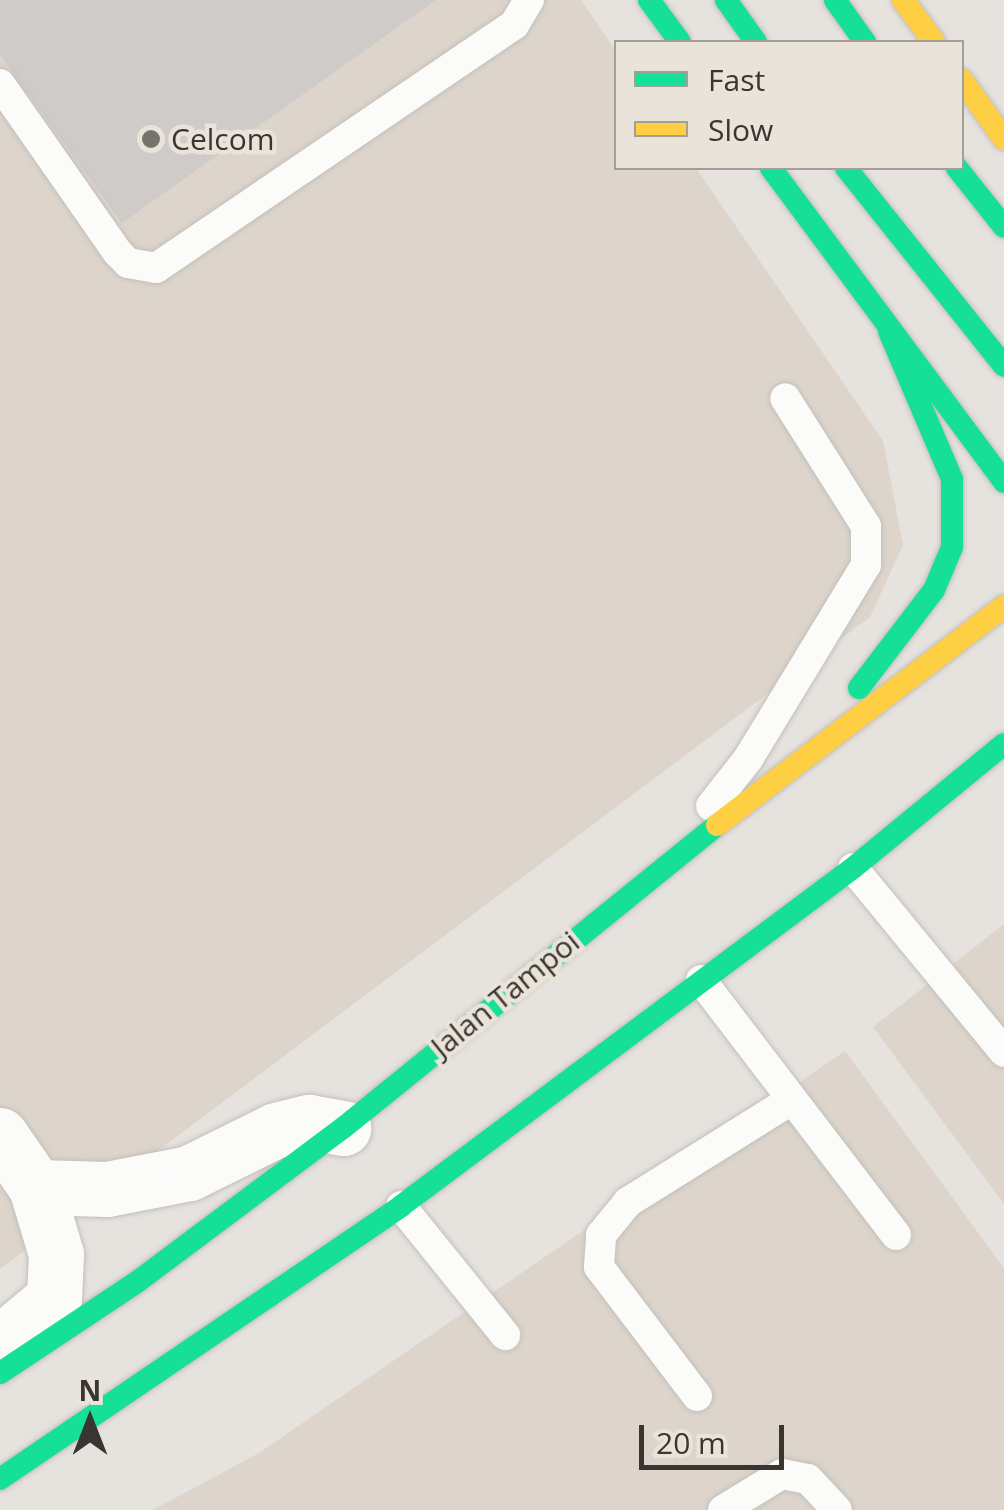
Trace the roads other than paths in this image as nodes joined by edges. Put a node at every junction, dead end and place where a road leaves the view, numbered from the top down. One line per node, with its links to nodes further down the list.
1 (529, 0): 11 (lane)
2 (649, 0): 6 (main road)
3 (726, 0): 7 (main road)
4 (834, 0): 8 (main road)
5 (903, 0): 9 (main road)
6 (679, 40)
7 (755, 40)
8 (864, 40)
9 (933, 40)
10 (964, 83): 12 (main road)
11 (0, 84)
12 (1004, 139)
13 (771, 170): 17 (main road)
14 (848, 170): 18 (main road)
15 (959, 170): 16 (main road)
16 (1004, 227)
17 (889, 331): 20 (main road); 25 (main road)
18 (1004, 366)
19 (785, 398): 29 (lane)
20 (971, 443): 21 (main road); 22 (main road)
21 (1004, 444)
22 (1004, 482)
23 (1004, 606): 25 (main road, Jalan Tampoi)
24 (1004, 744): 27 (main road)
25 (795, 762): 29 (main road, Jalan Tampoi)
26 (970, 804): 27 (main road)
27 (884, 842): 28 (main road)
28 (852, 868): 30 (main road); 31 (lane)
29 (592, 925): 33 (main road, Jalan Tampoi)
30 (701, 980): 32 (lane); 36 (main road)
31 (999, 1041)
32 (791, 1100): 37 (lane); 41 (lane)
33 (343, 1128): 35 (street); 40 (main road, Jalan Tampoi)
34 (0, 1135): 35 (street)
35 (36, 1187): 39 (street)
36 (401, 1206): 38 (lane); 42 (main road)
37 (896, 1234)
38 (505, 1335)
39 (0, 1344)
40 (0, 1373)
41 (697, 1396)
42 (0, 1479)
43 (722, 1510): 44 (lane)
44 (837, 1510)

